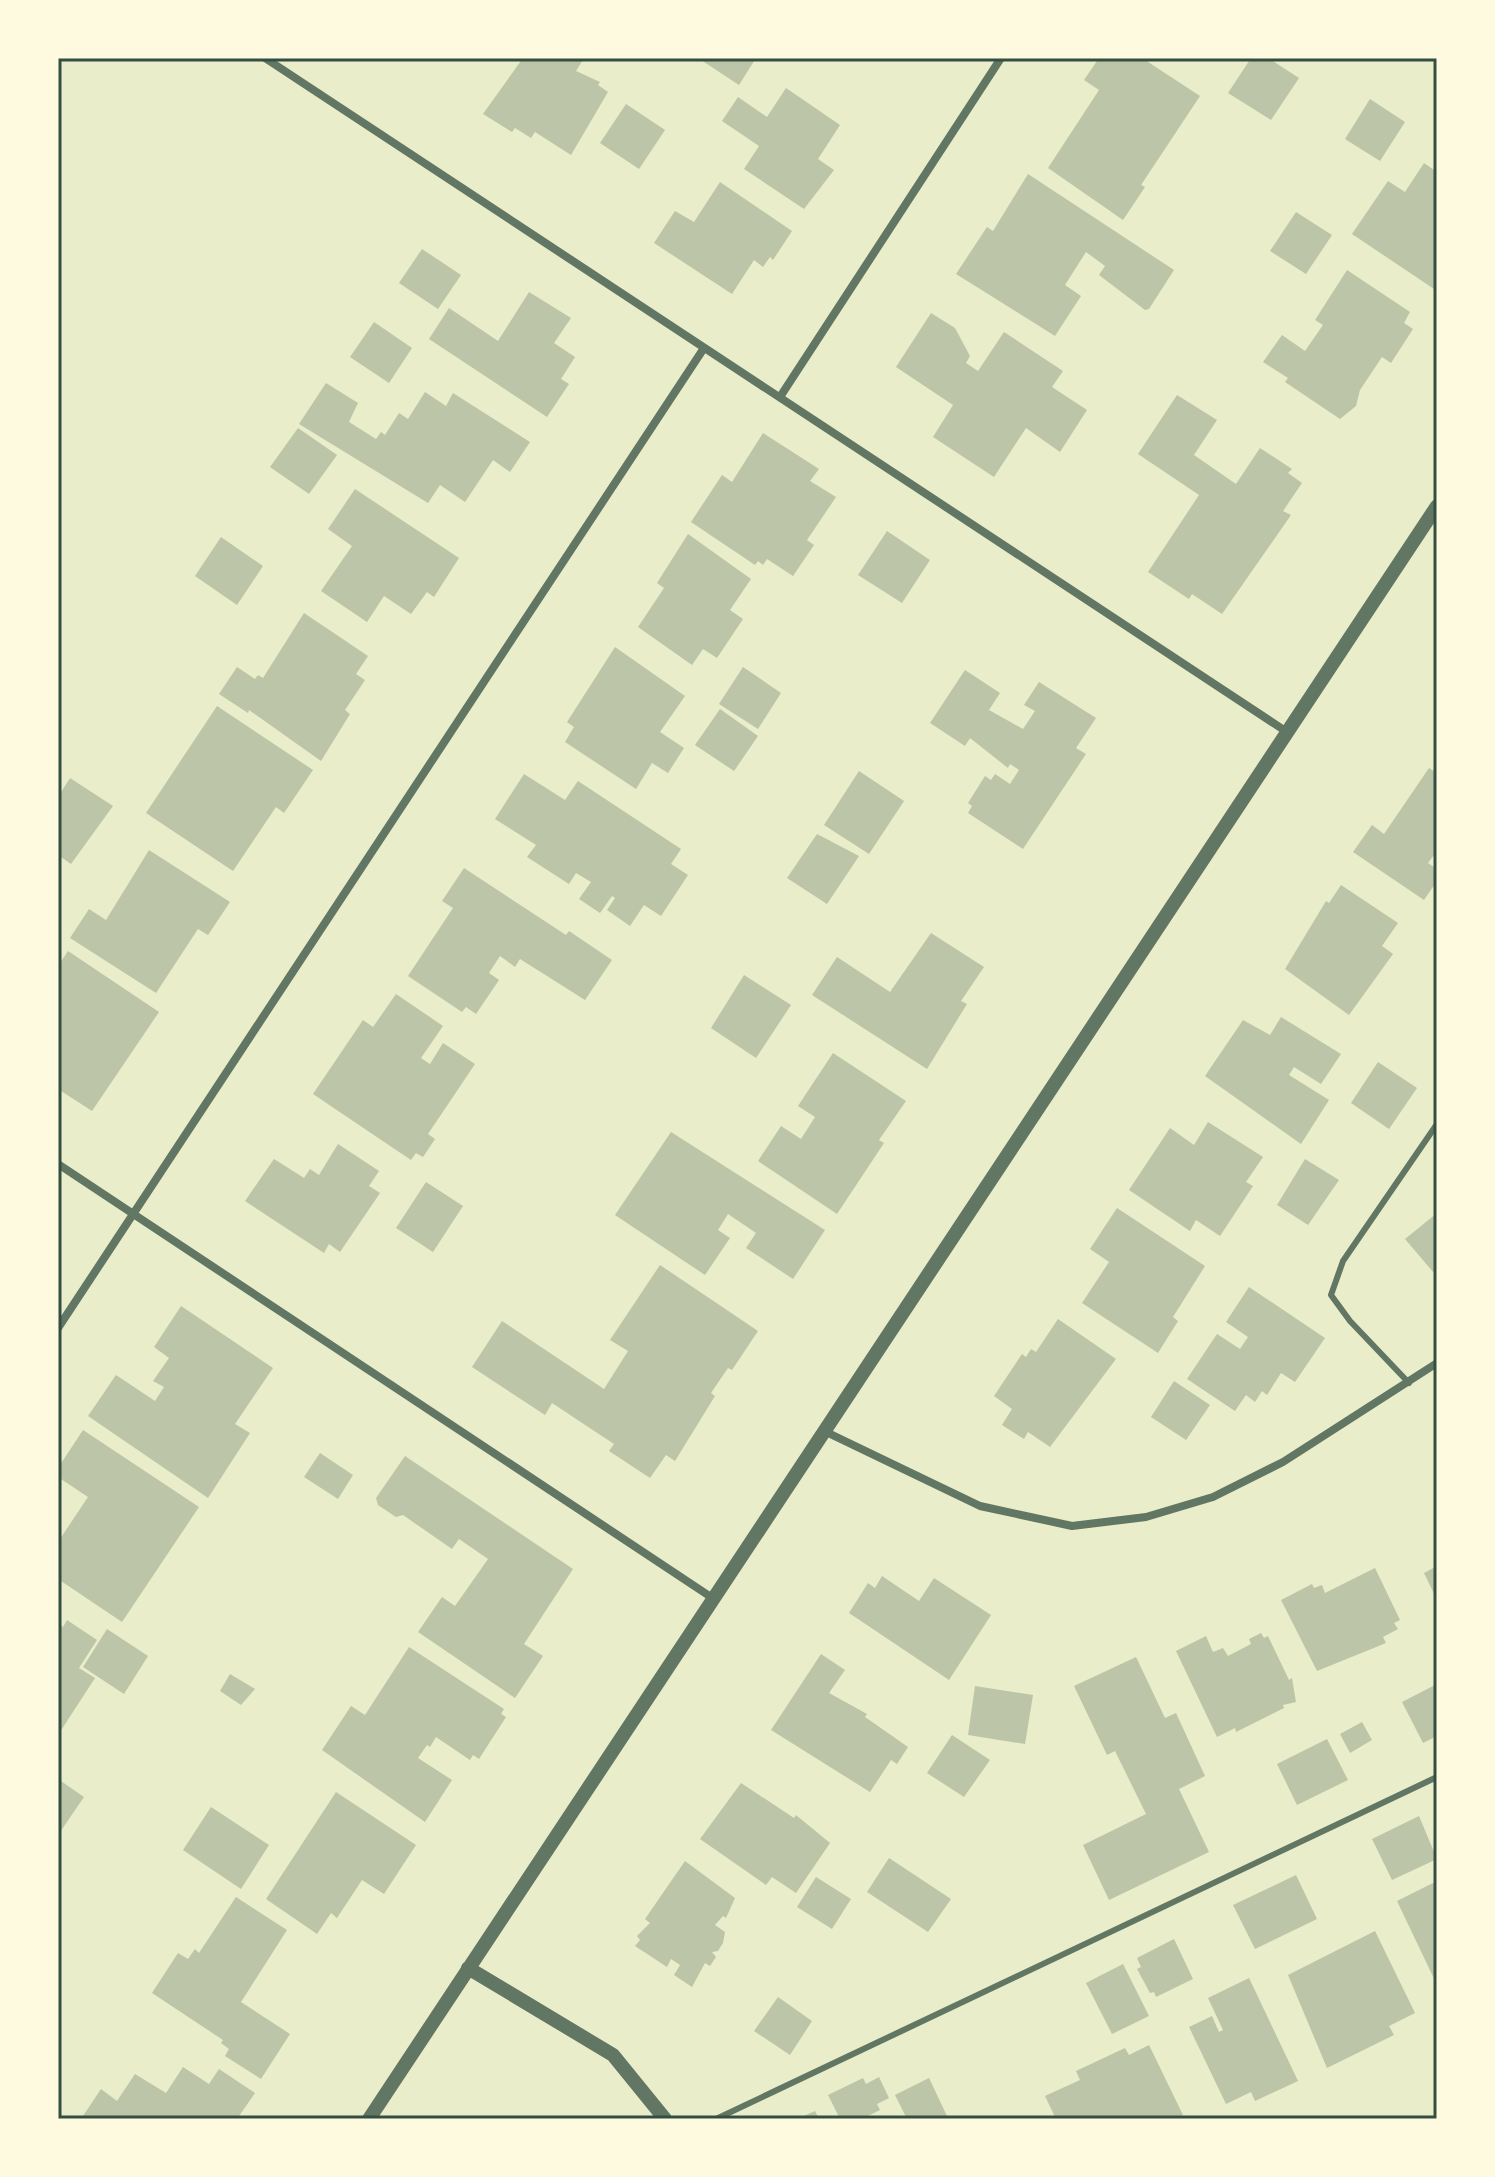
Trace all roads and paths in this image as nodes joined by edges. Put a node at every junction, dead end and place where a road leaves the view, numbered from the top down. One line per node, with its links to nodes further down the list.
1 (265, 58): 3 (street)
2 (1001, 58): 4 (street)
3 (704, 348): 4 (street); 9 (street)
4 (780, 397): 6 (street)
5 (1437, 506): 6 (street)
6 (1287, 732): 13 (street)
7 (1437, 1124): 12 (lane)
8 (58, 1164): 9 (street)
9 (135, 1215): 10 (street); 14 (street)
10 (58, 1328)
11 (1437, 1363): 12 (street)
12 (1409, 1383): 13 (street)
13 (824, 1431): 14 (street)
14 (714, 1599): 16 (street)
15 (1437, 1777): 19 (lane)
16 (468, 1968): 17 (street); 18 (street)
17 (369, 2119)
18 (665, 2119)
19 (716, 2119)

